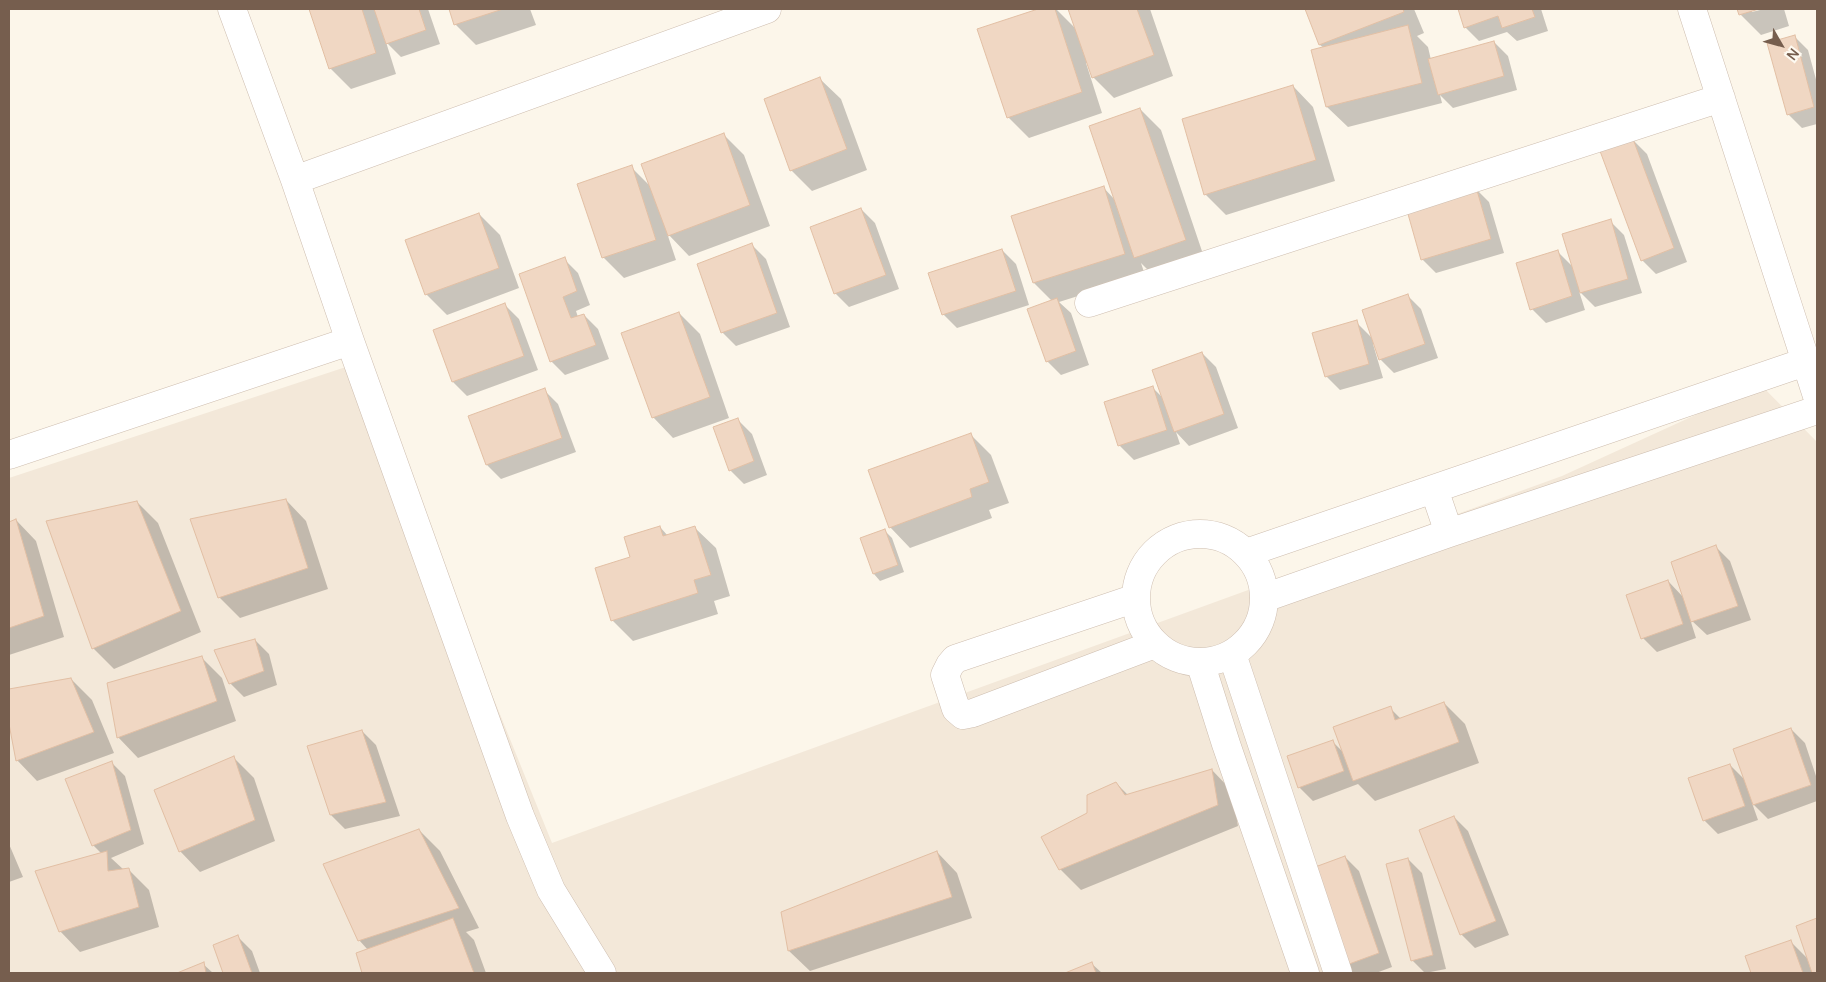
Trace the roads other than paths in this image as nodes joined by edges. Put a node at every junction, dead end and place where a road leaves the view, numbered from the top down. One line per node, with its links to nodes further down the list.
1 (232, 9): 5 (street)
2 (767, 9): 5 (street)
3 (1692, 9): 4 (street)
4 (1721, 98): 6 (street); 8 (street)
5 (295, 180): 7 (street)
6 (1089, 303)
7 (350, 340): 11 (street); 22 (street)
8 (1805, 362): 9 (street); 12 (street)
9 (1817, 396)
10 (1817, 410): 13 (street)
11 (9, 456)
12 (1434, 489): 13 (street); 14 (street)
13 (1449, 533): 16 (street)
14 (1246, 553): 15 (street); 16 (street)
15 (1136, 598): 17 (street); 17 (street)
16 (1264, 598): 18 (street)
17 (1155, 644): 19 (street)
18 (1232, 654): 19 (street); 20 (street)
19 (1200, 662): 21 (street)
20 (1259, 734): 21 (street); 24 (street)
21 (1226, 744): 23 (street)
22 (602, 973)
23 (1305, 973)
24 (1338, 973)

